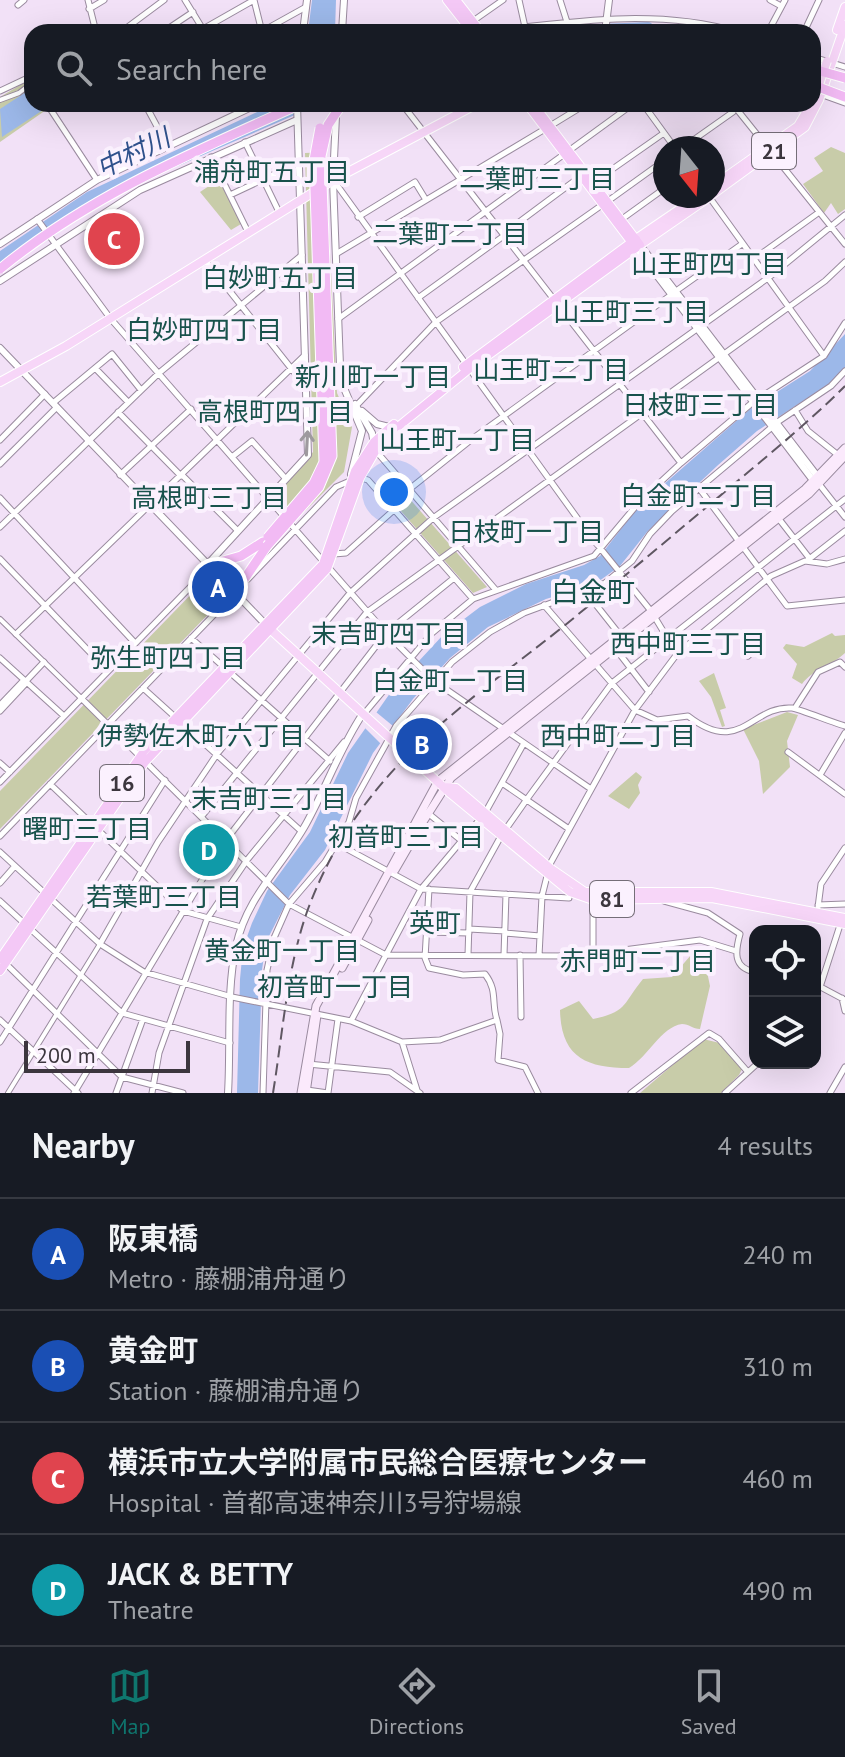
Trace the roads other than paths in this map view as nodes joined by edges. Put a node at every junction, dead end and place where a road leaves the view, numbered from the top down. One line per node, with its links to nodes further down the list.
1 (24, 0): 18 (street)
2 (88, 0): 20 (street)
3 (104, 0): 20 (street)
4 (164, 0): 24 (street)
5 (185, 0): 21 (street)
6 (254, 0): 27 (street); 28 (street)
7 (344, 0): 31 (street)
8 (447, 0): 32 (highway)
9 (456, 0): 33 (highway)
10 (503, 0): 34 (street)
11 (519, 0): 35 (street)
12 (560, 0): 22 (street)
13 (609, 0): 38 (street)
14 (770, 0): 16 (street)
15 (819, 0): 42 (street)
16 (783, 3): 41 (street)
17 (307, 4): 29 (street); 30 (street)
18 (18, 5)
19 (845, 7): 45 (main road, 21)
20 (89, 9): 23 (street)
21 (193, 12): 25 (street); 26 (street)
22 (567, 22): 36 (street); 37 (street)
23 (94, 24)
24 (132, 24)
25 (175, 24)
26 (200, 24)
27 (215, 24)
28 (259, 24)
29 (274, 24)
30 (304, 24)
31 (342, 24)
32 (468, 24)
33 (470, 24)
34 (479, 24)
35 (524, 24)
36 (550, 24)
37 (586, 24)
38 (605, 24)
39 (629, 24): 40 (street)
40 (709, 24)
41 (772, 24)
42 (808, 24)
43 (845, 25): 45 (main road, 21)
44 (821, 59): 45 (street)
45 (830, 62): 46 (street); 49 (main road, 21, bridge)
46 (845, 67)
47 (821, 70): 48 (highway, bridge)
48 (845, 77)
49 (821, 79)
50 (24, 82): 52 (street)
51 (24, 84): 56 (street)
52 (0, 91)
53 (821, 93): 55 (highway, bridge)
54 (821, 93): 55 (street)
55 (844, 96)
56 (0, 100)
57 (54, 112): 94 (street)
58 (149, 112): 84 (street)
59 (237, 112): 84 (street)
60 (271, 112): 127 (highway, bridge)
61 (282, 112): 129 (highway, bridge)
62 (298, 112): 77 (street)
63 (332, 112): 206 (highway, bridge)
64 (334, 112): 206 (highway, bridge)
65 (338, 112): 95 (street)
66 (408, 112): 79 (street)
67 (462, 112): 79 (main road)
68 (534, 112): 78 (highway)
69 (538, 112): 78 (highway)
70 (572, 112): 78 (street)
71 (622, 112): 86 (street)
72 (649, 112): 80 (street)
73 (728, 112): 82 (street)
74 (741, 112): 85 (street)
75 (805, 112): 85 (main road, 21)
76 (809, 112): 85 (main road, 21)
77 (297, 120): 83 (street); 88 (street)
78 (547, 127): 86 (highway); 93 (street)
79 (423, 132): 93 (street); 95 (main road)
80 (664, 133): 81 (street); 96 (street)
81 (666, 136)
82 (697, 136)
83 (245, 142): 87 (street); 92 (street)
84 (167, 145): 94 (street)
85 (770, 150): 91 (main road, 21); 97 (main road, 21); 108 (street)
86 (567, 152): 90 (highway); 96 (highway); 106 (street)
87 (211, 157): 98 (street); 117 (street)
88 (298, 163): 92 (street); 101 (street)
89 (653, 169): 102 (street)
90 (581, 176): 102 (highway); 116 (street)
91 (725, 178)
92 (263, 179): 98 (street); 107 (street)
93 (460, 179): 100 (street); 106 (street)
94 (97, 180): 111 (street)
95 (333, 180): 101 (main road); 110 (street); 122 (street)
96 (594, 182): 102 (highway)
97 (725, 184)
98 (230, 195): 114 (street)
99 (653, 197): 112 (street)
100 (426, 200): 110 (street); 115 (street)
101 (299, 201): 107 (main road); 123 (street)
102 (605, 203): 112 (highway); 119 (highway); 124 (street)
103 (683, 208): 119 (main road)
104 (691, 208): 119 (main road, 21)
105 (718, 208): 120 (street)
106 (486, 211): 116 (street); 130 (street)
107 (279, 212): 114 (main road)
108 (818, 213): 113 (street); 125 (street)
109 (845, 215): 113 (street)
110 (358, 217): 115 (street)
111 (37, 219): 117 (street); 118 (street)
112 (622, 219): 119 (highway)
113 (829, 227): 121 (street); 131 (street)
114 (248, 232): 126 (main road)
115 (371, 233): 122 (street); 130 (street)
116 (504, 234): 124 (street); 134 (street)
117 (55, 242): 132 (street); 138 (street)
118 (0, 243)
119 (636, 243): 133 (street); 135 (highway, 16)
120 (742, 244): 125 (street); 133 (street)
121 (845, 244)
122 (336, 254): 139 (street)
123 (302, 255): 136 (street); 145 (street)
124 (523, 259): 135 (street); 140 (street)
125 (753, 259): 131 (street)
126 (204, 260): 136 (street); 138 (main road)
127 (0, 261)
128 (845, 262): 137 (street)
129 (0, 269)
130 (400, 274): 134 (street); 139 (street)
131 (768, 278): 137 (street); 142 (street)
132 (0, 281)
133 (673, 293): 142 (street); 144 (street)
134 (418, 298): 140 (street)
135 (556, 300): 144 (street); 148 (highway, 16)
136 (240, 305): 150 (street); 153 (street)
137 (788, 307): 146 (street); 147 (street)
138 (110, 318): 151 (main road); 153 (street)
139 (338, 319): 158 (street)
140 (436, 322): 148 (street); 163 (street)
141 (845, 323): 147 (street)
142 (699, 327): 146 (street); 155 (street)
143 (0, 348): 151 (street)
144 (594, 350): 155 (street); 168 (street)
145 (306, 354): 150 (street); 156 (street)
146 (721, 356): 160 (street); 167 (street)
147 (824, 356): 160 (street)
148 (468, 366): 168 (street); 170 (highway, 16); 175 (highway, 16)
149 (95, 368): 157 (street); 161 (street); 162 (street)
150 (292, 369): 156 (street); 172 (street)
151 (22, 371): 154 (main road); 159 (street)
152 (845, 371): 165 (street)
153 (159, 373): 157 (street); 164 (street)
154 (0, 382)
155 (620, 383): 167 (street); 177 (street)
156 (307, 388): 184 (street, one-way to 156)
157 (141, 390): 161 (street)
158 (346, 392): 163 (street); 185 (street)
159 (45, 394): 162 (street); 171 (street)
160 (755, 401): 169 (street); 180 (street)
161 (128, 402): 166 (street)
162 (55, 405): 173 (street); 181 (street)
163 (356, 406): 170 (street); 175 (street)
164 (191, 409): 172 (street); 174 (street)
165 (795, 410): 169 (street); 179 (street)
166 (118, 412): 173 (street); 174 (street)
167 (643, 413): 180 (street); 186 (street)
168 (502, 415): 177 (street); 189 (street)
169 (774, 425): 187 (street); 188 (street)
170 (389, 427): 175 (highway, 16)
171 (0, 440)
172 (218, 440): 178 (street); 183 (street)
173 (87, 441): 182 (street); 196 (street)
174 (151, 445): 182 (street); 183 (street)
175 (375, 446): 185 (highway, 16); 189 (street)
176 (845, 448): 179 (main road)
177 (527, 449): 186 (street); 198 (street)
178 (232, 457): 184 (street); 191 (street)
179 (843, 457): 187 (main road)
180 (681, 463): 209 (street)
181 (0, 464)
182 (120, 475): 193 (street)
183 (182, 475): 193 (street); 201 (street)
184 (286, 479): 191 (street)
185 (355, 480): 195 (street); 203 (street); 210 (highway, 16); 216 (highway, 16)
186 (550, 480): 208 (street); 209 (street)
187 (817, 481): 194 (street); 199 (main road); 207 (main road)
188 (699, 488): 207 (street); 218 (street)
189 (407, 491): 195 (street); 198 (street)
190 (0, 498): 196 (street)
191 (267, 499): 201 (street); 203 (street)
192 (845, 499): 194 (street)
193 (150, 506): 215 (street); 219 (street)
194 (837, 506): 197 (street); 205 (street)
195 (395, 509): 204 (street); 210 (street)
196 (14, 513): 200 (street); 219 (street)
197 (845, 517)
198 (433, 518): 204 (street); 208 (street)
199 (778, 518): 205 (street); 207 (main road)
200 (0, 527)
201 (238, 531): 215 (street)
202 (845, 531): 214 (street)
203 (296, 532): 216 (street); 224 (street)
204 (416, 534): 213 (street); 223 (street)
205 (794, 539): 214 (street); 217 (street)
206 (265, 544): 215 (highway); 224 (highway)
207 (740, 545): 217 (street); 231 (main road)
208 (457, 547): 213 (street); 222 (street)
209 (602, 551): 218 (street); 222 (street)
210 (334, 554): 216 (highway, 16)
211 (0, 559): 228 (street)
212 (845, 559): 214 (street)
213 (439, 560): 220 (street); 230 (street)
214 (808, 560): 221 (street)
215 (206, 566): 224 (street); 239 (street)
216 (325, 566): 223 (street); 233 (highway, 16)
217 (757, 568): 221 (street); 238 (street)
218 (619, 570): 227 (street); 231 (street)
219 (74, 578): 228 (street); 239 (street)
220 (454, 578): 225 (street); 234 (street)
221 (765, 580): 226 (street); 241 (street)
222 (495, 589): 225 (street)
223 (350, 593): 230 (street); 242 (street)
224 (234, 594): 233 (street); 237 (street)
225 (473, 599): 243 (street)
226 (845, 600)
227 (544, 605): 245 (street); 252 (street)
228 (45, 606): 235 (street); 250 (street)
229 (597, 606): 236 (street)
230 (367, 612): 234 (street); 251 (street)
231 (653, 614): 236 (main road); 238 (street); 240 (main road)
232 (0, 619): 235 (street)
233 (268, 626): 242 (main road, 81); 249 (highway, 16)
234 (386, 633): 243 (street); 257 (street)
235 (16, 634): 246 (street)
236 (620, 635): 245 (main road)
237 (191, 638): 249 (street); 255 (street)
238 (668, 639): 241 (street); 248 (street)
239 (135, 643): 250 (street)
240 (615, 648): 245 (main road); 248 (street)
241 (677, 654): 256 (street)
242 (297, 655): 251 (main road, 81); 259 (street)
243 (410, 657): 252 (street); 264 (street)
244 (0, 658): 253 (street)
245 (593, 661): 254 (street); 270 (main road)
246 (44, 662): 253 (street); 258 (street)
247 (845, 667): 261 (street)
248 (631, 668): 254 (street); 256 (street)
249 (226, 669): 259 (street); 267 (highway, 16)
250 (108, 671): 258 (street)
251 (318, 674): 257 (main road, 81); 266 (street)
252 (433, 680): 270 (street); 273 (street)
253 (26, 681): 260 (street); 263 (street); 265 (street)
254 (612, 683): 262 (street); 280 (street)
255 (143, 688): 267 (street); 268 (street)
256 (649, 692): 262 (street)
257 (339, 694): 264 (main road, 81); 272 (street)
258 (81, 698): 265 (street); 268 (street)
259 (262, 700): 266 (street); 276 (street)
260 (0, 705)
261 (795, 708): 262 (street); 269 (street)
262 (635, 710): 289 (street)
263 (0, 711)
264 (362, 715): 273 (main road, 81); 278 (street)
265 (64, 716): 281 (street)
266 (282, 718): 272 (street); 282 (street)
267 (178, 720): 276 (street); 277 (highway, 16)
268 (108, 724): 277 (street); 287 (street)
269 (845, 726)
270 (506, 731): 274 (street); 288 (main road)
271 (845, 733): 283 (street)
272 (304, 738): 278 (street); 290 (street)
273 (390, 740): 288 (main road, 81); 305 (street)
274 (524, 743): 280 (street); 286 (street)
275 (788, 752): 283 (street)
276 (217, 754): 282 (street); 293 (street)
277 (142, 759): 284 (street); 298 (highway, 16)
278 (331, 762): 295 (street); 300 (street)
279 (0, 763): 281 (street)
280 (553, 763): 289 (street); 292 (street)
281 (10, 772): 285 (street)
282 (238, 773): 290 (street); 296 (street)
283 (820, 775): 291 (street)
284 (165, 780): 293 (street); 307 (street)
285 (0, 782)
286 (502, 783): 292 (street); 297 (street)
287 (50, 784): 298 (street); 302 (street)
288 (441, 784): 294 (main road); 297 (main road, 81); 313 (main road)
289 (591, 789): 299 (street)
290 (260, 794): 295 (street); 303 (street)
291 (845, 794)
292 (527, 799): 299 (street); 301 (street)
293 (186, 801): 296 (street); 311 (street)
294 (427, 813): 304 (street); 313 (main road)
295 (283, 814): 300 (street); 309 (street)
296 (202, 816): 303 (street)
297 (483, 816): 301 (main road, 81); 304 (street)
298 (95, 827): 307 (street); 319 (highway, 16)
299 (569, 829): 312 (street)
300 (301, 831): 314 (street)
301 (502, 833): 312 (main road, 81); 317 (street)
302 (0, 836)
303 (226, 840): 309 (street); 327 (street)
304 (462, 841): 316 (street)
305 (336, 843): 313 (street); 325 (street)
306 (845, 848): 328 (street)
307 (119, 850): 311 (street); 330 (street)
308 (0, 852): 310 (street)
309 (247, 860): 314 (street); 329 (street)
310 (15, 866): 315 (street); 319 (street)
311 (141, 871): 327 (street); 339 (street)
312 (548, 871): 320 (street); 323 (main road, 81); 328 (main road, 81)
313 (391, 873): 316 (street); 338 (main road)
314 (266, 879): 325 (street); 333 (street)
315 (0, 883)
316 (425, 889): 317 (street); 335 (street); 342 (street)
317 (470, 892): 318 (street); 334 (street)
318 (506, 894): 320 (street); 336 (street)
319 (48, 895): 330 (street); 332 (highway, 16)
320 (542, 896): 322 (street); 337 (street)
321 (660, 897): 323 (main road, 81); 328 (main road, 81); 340 (street)
322 (569, 898)
323 (593, 900): 347 (street)
324 (0, 901): 332 (street)
325 (289, 904): 338 (street); 359 (street)
326 (845, 904): 328 (street)
327 (183, 911): 329 (street); 351 (street)
328 (817, 913): 331 (main road, 81)
329 (207, 919): 333 (street); 354 (street)
330 (75, 920): 339 (street); 341 (street)
331 (843, 920): 353 (street)
332 (27, 926): 341 (street); 349 (highway, 16)
333 (241, 927): 357 (street)
334 (469, 931): 335 (street); 336 (street); 344 (street)
335 (427, 932): 343 (street)
336 (505, 932): 337 (street); 345 (street)
337 (540, 936): 348 (street)
338 (354, 940): 342 (street); 363 (main road)
339 (100, 944): 351 (street); 352 (street)
340 (736, 951): 347 (street); 350 (street)
341 (55, 952): 352 (street); 356 (street)
342 (386, 955): 343 (street); 369 (street)
343 (425, 955): 344 (street); 368 (street)
344 (468, 955): 345 (street)
345 (504, 955): 346 (street)
346 (520, 955): 348 (street); 364 (street)
347 (593, 955): 348 (street)
348 (539, 956)
349 (1, 962): 356 (street)
350 (749, 970)
351 (144, 972): 354 (street); 362 (street)
352 (81, 975): 361 (street); 362 (street)
353 (821, 976)
354 (184, 984): 357 (street); 370 (street)
355 (821, 986): 358 (street)
356 (33, 990): 361 (street); 371 (street)
357 (232, 997): 359 (street); 374 (street)
358 (843, 999): 360 (street)
359 (266, 1005): 363 (street); 393 (street)
360 (845, 1011)
361 (57, 1013): 375 (street); 376 (street)
362 (122, 1013): 366 (street); 376 (street)
363 (315, 1015): 365 (street); 377 (main road)
364 (521, 1017)
365 (338, 1018): 369 (street); 378 (street)
366 (143, 1019): 370 (street); 382 (street)
367 (0, 1020): 371 (street)
368 (497, 1020): 373 (street); 395 (street)
369 (351, 1021): 373 (street)
370 (169, 1026): 374 (street); 383 (street)
371 (9, 1028): 372 (street); 375 (street)
372 (0, 1042)
373 (402, 1042): 385 (street)
374 (231, 1044): 392 (street)
375 (34, 1052): 384 (street); 386 (street)
376 (97, 1053): 382 (street); 386 (street)
377 (307, 1064): 378 (street); 387 (main road)
378 (332, 1066): 385 (street); 394 (street)
379 (845, 1067): 398 (street)
380 (750, 1069): 381 (street)
381 (747, 1071): 396 (street); 397 (street)
382 (122, 1077): 383 (street); 389 (street)
383 (154, 1085): 390 (street); 391 (street)
384 (10, 1091): 388 (street)
385 (418, 1091)
386 (76, 1092)
387 (305, 1092): 394 (street)
388 (16, 1093)
389 (116, 1093)
390 (152, 1093)
391 (183, 1093)
392 (228, 1093)
393 (263, 1093)
394 (328, 1093)
395 (538, 1093)
396 (631, 1093)
397 (725, 1093)
398 (830, 1093)

